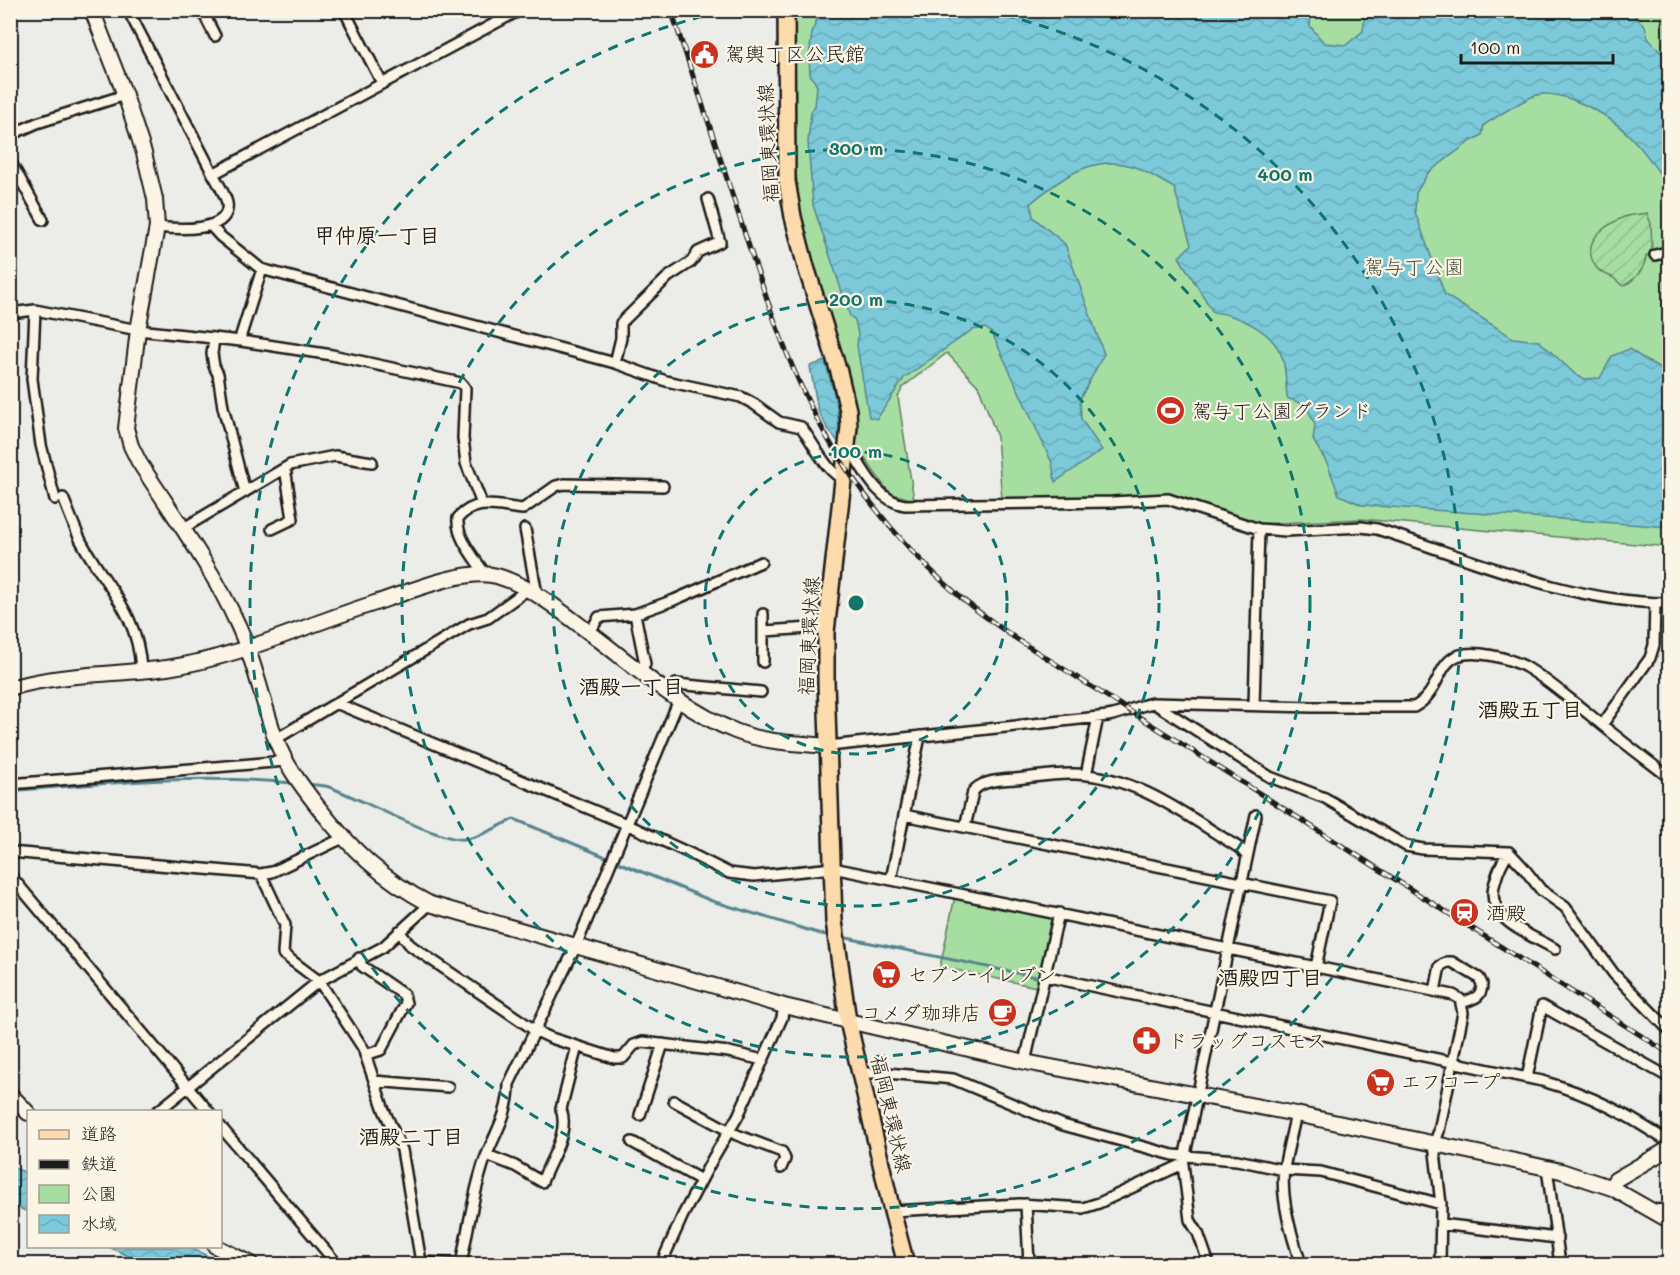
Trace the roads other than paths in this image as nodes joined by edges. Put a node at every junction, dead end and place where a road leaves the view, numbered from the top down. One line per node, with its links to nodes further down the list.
1 (92, 10): 9 (street)
2 (128, 10): 12 (street)
3 (344, 10): 8 (street)
4 (519, 10): 8 (street)
5 (786, 10): 26 (main road, 福岡東環状線)
6 (203, 11): 7 (street)
7 (215, 36)
8 (382, 83): 12 (street)
9 (126, 95): 10 (street); 16 (street)
10 (10, 135)
11 (10, 161): 14 (street)
12 (213, 174): 15 (street)
13 (708, 199): 25 (street)
14 (43, 220)
15 (210, 225): 16 (street); 19 (street)
16 (156, 227): 22 (street)
17 (1670, 251): 18 (street)
18 (1655, 255)
19 (262, 270): 24 (street); 25 (street)
20 (35, 310): 21 (street); 22 (street); 49 (street)
21 (10, 313)
22 (138, 330): 23 (street); 33 (street)
23 (214, 338): 24 (street); 31 (street)
24 (241, 341): 32 (street)
25 (615, 363): 29 (street)
26 (847, 444): 29 (main road, 福岡東環状線); 36 (street)
27 (372, 462): 28 (street)
28 (285, 468): 31 (street); 34 (street)
29 (843, 478): 44 (main road, 福岡東環状線)
30 (663, 486): 32 (street)
31 (245, 492): 33 (street)
32 (482, 504): 38 (street)
33 (182, 529): 47 (street)
34 (272, 529)
35 (525, 529): 39 (street)
36 (1259, 529): 40 (street); 56 (street)
37 (761, 562): 42 (street)
38 (485, 573): 39 (street); 47 (street)
39 (530, 592): 46 (street); 54 (street)
40 (1655, 603): 41 (street); 58 (street)
41 (1670, 603)
42 (635, 614): 46 (street); 50 (street)
43 (763, 614): 45 (street)
44 (827, 627): 45 (street); 61 (main road, 福岡東環状線)
45 (764, 631): 48 (street)
46 (590, 632): 50 (street)
47 (248, 648): 49 (street); 60 (street)
48 (763, 662)
49 (141, 670): 51 (street)
50 (641, 671): 53 (street)
51 (10, 688)
52 (761, 692): 53 (street)
53 (675, 696): 61 (street); 68 (street)
54 (336, 703): 60 (street); 68 (street)
55 (1153, 703): 56 (street); 57 (street); 72 (street)
56 (1254, 705): 58 (street)
57 (1098, 717): 59 (street); 63 (street)
58 (1602, 725): 64 (street)
59 (920, 736): 61 (street); 66 (street)
60 (276, 739): 62 (street)
61 (829, 746): 74 (main road, 福岡東環状線)
62 (286, 761): 65 (street); 70 (street)
63 (1086, 775): 69 (street); 73 (street)
64 (1670, 778)
65 (10, 784)
66 (904, 815): 69 (street); 77 (street)
67 (1256, 815): 73 (street)
68 (626, 824): 74 (street); 82 (street)
69 (965, 828): 78 (street)
70 (343, 838): 75 (street); 79 (street)
71 (10, 852): 75 (street)
72 (1509, 852): 84 (street); 95 (street)
73 (1247, 856): 78 (street)
74 (833, 868): 77 (street); 93 (main road, 福岡東環状線)
75 (261, 874): 88 (street)
76 (10, 875): 106 (street)
77 (891, 880): 80 (street)
78 (1241, 883): 83 (street); 86 (street)
79 (430, 904): 81 (street); 82 (street)
80 (1059, 913): 83 (street); 87 (street)
81 (399, 931): 85 (street); 94 (street)
82 (576, 946): 91 (street); 94 (street)
83 (1227, 949): 86 (street); 92 (street)
84 (1555, 949)
85 (359, 958): 88 (street); 98 (street)
86 (1316, 967): 89 (street)
87 (1044, 976): 92 (street); 100 (street)
88 (319, 981): 98 (street); 106 (street)
89 (1435, 991): 90 (street); 90 (street)
90 (1461, 1003): 101 (street)
91 (784, 1006): 93 (street); 99 (street)
92 (1215, 1012): 101 (street); 109 (street)
93 (848, 1021): 100 (street); 102 (main road, 福岡東環状線)
94 (536, 1031): 97 (street); 121 (street)
95 (1670, 1031)
96 (663, 1044): 97 (street); 99 (street); 115 (street)
97 (577, 1047): 121 (street)
98 (365, 1055): 105 (street)
99 (764, 1060): 117 (street)
100 (1025, 1062): 109 (street)
101 (1453, 1062): 103 (street); 119 (street)
102 (860, 1073): 122 (street); 132 (main road, 福岡東環状線)
103 (1527, 1078): 104 (street); 120 (street)
104 (1670, 1078)
105 (374, 1081): 107 (street); 137 (street)
106 (187, 1086): 111 (street); 112 (street)
107 (448, 1087)
108 (10, 1094): 113 (street)
109 (1197, 1095): 114 (street); 122 (street)
110 (674, 1101): 117 (street)
111 (159, 1110)
112 (206, 1110)
113 (27, 1112)
114 (1296, 1114): 119 (street); 125 (street)
115 (640, 1115)
116 (222, 1128): 139 (street)
117 (729, 1132): 123 (street); 126 (street)
118 (632, 1142): 126 (street)
119 (1434, 1144): 124 (street); 129 (street)
120 (1670, 1146): 127 (street)
121 (487, 1155): 140 (street)
122 (1184, 1159): 125 (street); 128 (street); 144 (street)
123 (781, 1168)
124 (1547, 1168): 127 (street); 135 (street)
125 (1284, 1170): 129 (street); 145 (street)
126 (701, 1180): 141 (street)
127 (1612, 1188): 131 (street)
128 (1026, 1204): 132 (street); 143 (street)
129 (1441, 1204): 134 (street)
130 (1670, 1209): 131 (street)
131 (1652, 1210): 133 (street)
132 (892, 1211): 142 (main road, 福岡東環状線)
133 (1670, 1221)
134 (1441, 1224): 135 (street); 146 (street)
135 (1557, 1238): 147 (street)
136 (219, 1248): 138 (street)
137 (418, 1263): 140 (street)
138 (251, 1264)
139 (337, 1264)
140 (462, 1264)
141 (661, 1264)
142 (906, 1264)
143 (1029, 1264)
144 (1209, 1264)
145 (1301, 1264)
146 (1440, 1264)
147 (1560, 1264)

